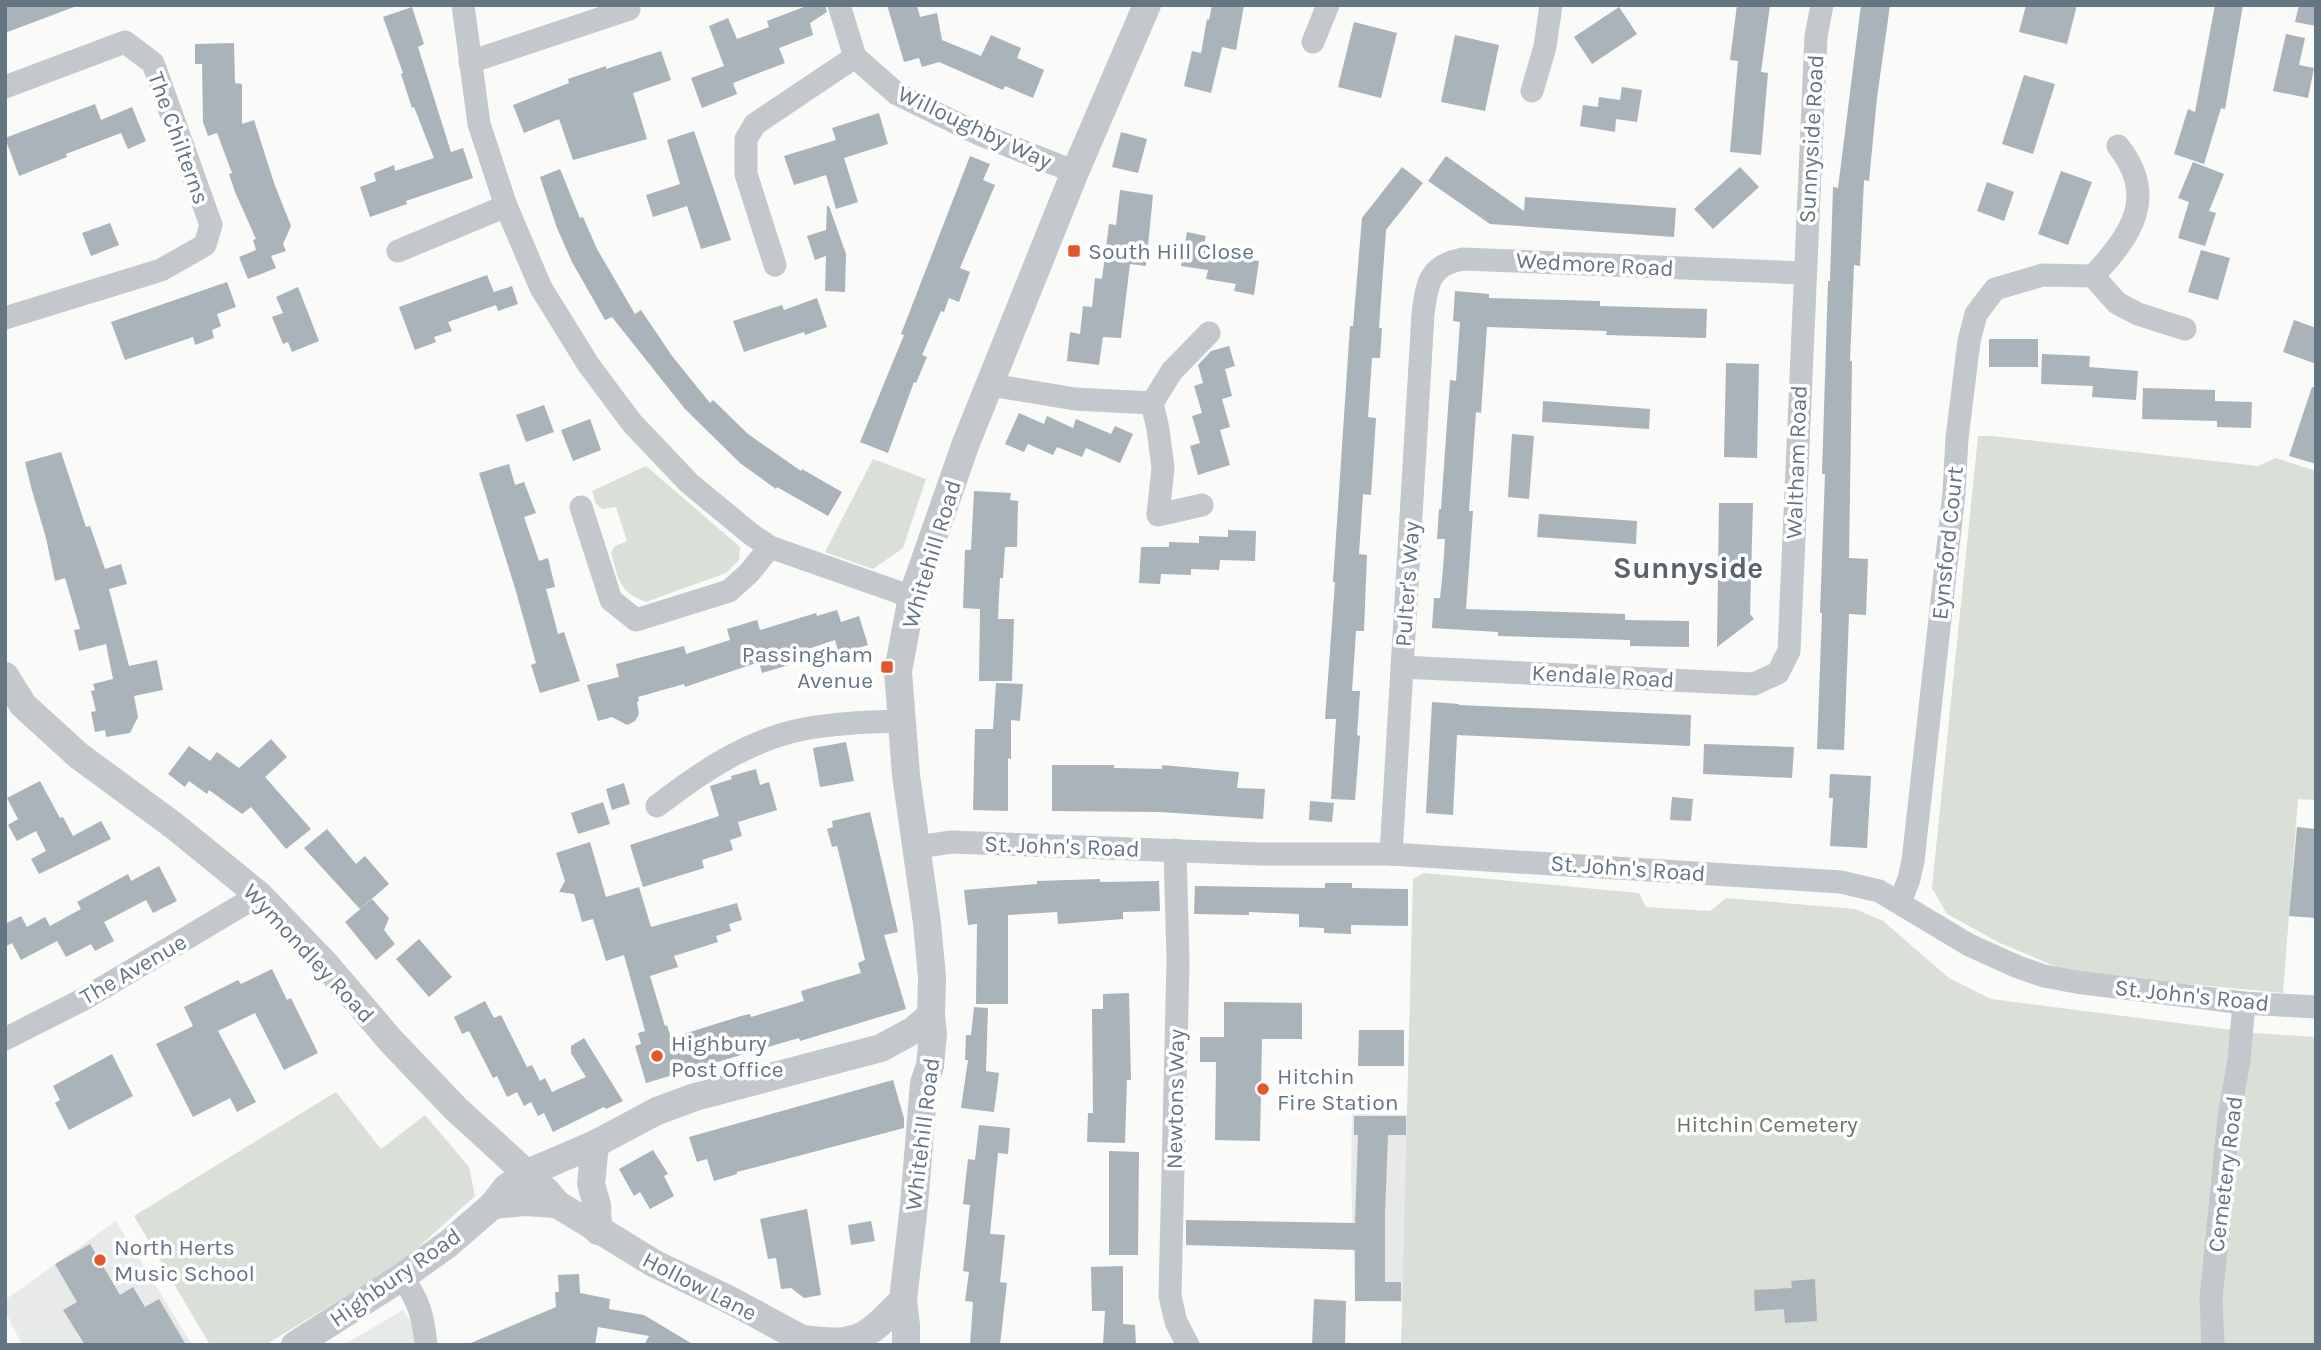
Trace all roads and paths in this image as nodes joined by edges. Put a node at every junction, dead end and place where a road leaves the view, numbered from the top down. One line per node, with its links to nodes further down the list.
1 (463, 5): 10 (street)
2 (839, 5): 9 (street)
3 (1147, 5): 14 (street, Whitehill Road)
4 (1328, 5): 8 (street)
5 (1551, 5): 12 (street)
6 (1822, 5): 18 (street, Sunnyside Road)
7 (629, 9): 10 (street)
8 (1313, 42)
9 (855, 57): 14 (street, Willoughby Way); 17 (street)
10 (470, 62): 15 (street)
11 (5, 87): 21 (street, The Chilterns)
12 (1532, 91)
13 (2118, 145): 19 (street)
14 (1075, 173): 24 (street, Whitehill Road)
15 (506, 206): 16 (street); 28 (street)
16 (398, 251)
17 (775, 265)
18 (1804, 273): 20 (street, Wedmore Road); 30 (street, Waltham Road)
19 (2093, 275): 22 (street); 40 (street, Eynsford Court)
20 (1423, 314): 31 (street, Pulter's Way)
21 (5, 318)
22 (2185, 329)
23 (1209, 333): 25 (street)
24 (991, 385): 25 (street); 29 (street, Whitehill Road)
25 (1152, 403): 26 (street)
26 (1202, 505)
27 (581, 507): 28 (street)
28 (770, 547): 29 (street)
29 (912, 597): 34 (street, Whitehill Road)
30 (1789, 651): 31 (street, Kendale Road)
31 (1402, 667): 38 (street, Pulter's Way)
32 (5, 676): 33 (street, Wymondley Road)
33 (14, 707): 39 (street, Wymondley Road)
34 (901, 721): 35 (street); 36 (street, Whitehill Road)
35 (657, 806)
36 (917, 847): 37 (street, St. John's Road); 43 (street, Whitehill Road)
37 (1175, 850): 38 (street, St. John's Road); 59 (street, Newtons Way)
38 (1391, 854): 40 (street, St. John's Road)
39 (259, 895): 44 (street, The Avenue); 48 (street, Wymondley Road)
40 (1900, 902): 41 (street, St. John's Road)
41 (2244, 1003): 42 (street, St. John's Road); 60 (street, Cemetery Road)
42 (2316, 1007)
43 (931, 1014): 45 (street); 46 (street, Whitehill Road)
44 (5, 1039)
45 (881, 1048): 46 (street); 47 (street)
46 (924, 1083): 54 (street, Whitehill Road)
47 (595, 1143): 49 (street, Highbury Road); 52 (street)
48 (498, 1149): 49 (street, Wymondley Road); 51 (street)
49 (525, 1174): 50 (street, Wymondley Road); 51 (street, Highbury Road)
50 (557, 1204): 51 (street); 52 (street, Hollow Lane)
51 (493, 1205): 53 (street, Highbury Road)
52 (598, 1231): 55 (street, Hollow Lane)
53 (402, 1277): 56 (street, Highbury Road); 57 (street)
54 (903, 1300): 55 (street, Hollow Lane); 58 (street, Whitehill Road)
55 (804, 1342)
56 (295, 1345)
57 (426, 1345)
58 (906, 1345)
59 (1188, 1345)
60 (2213, 1345)

